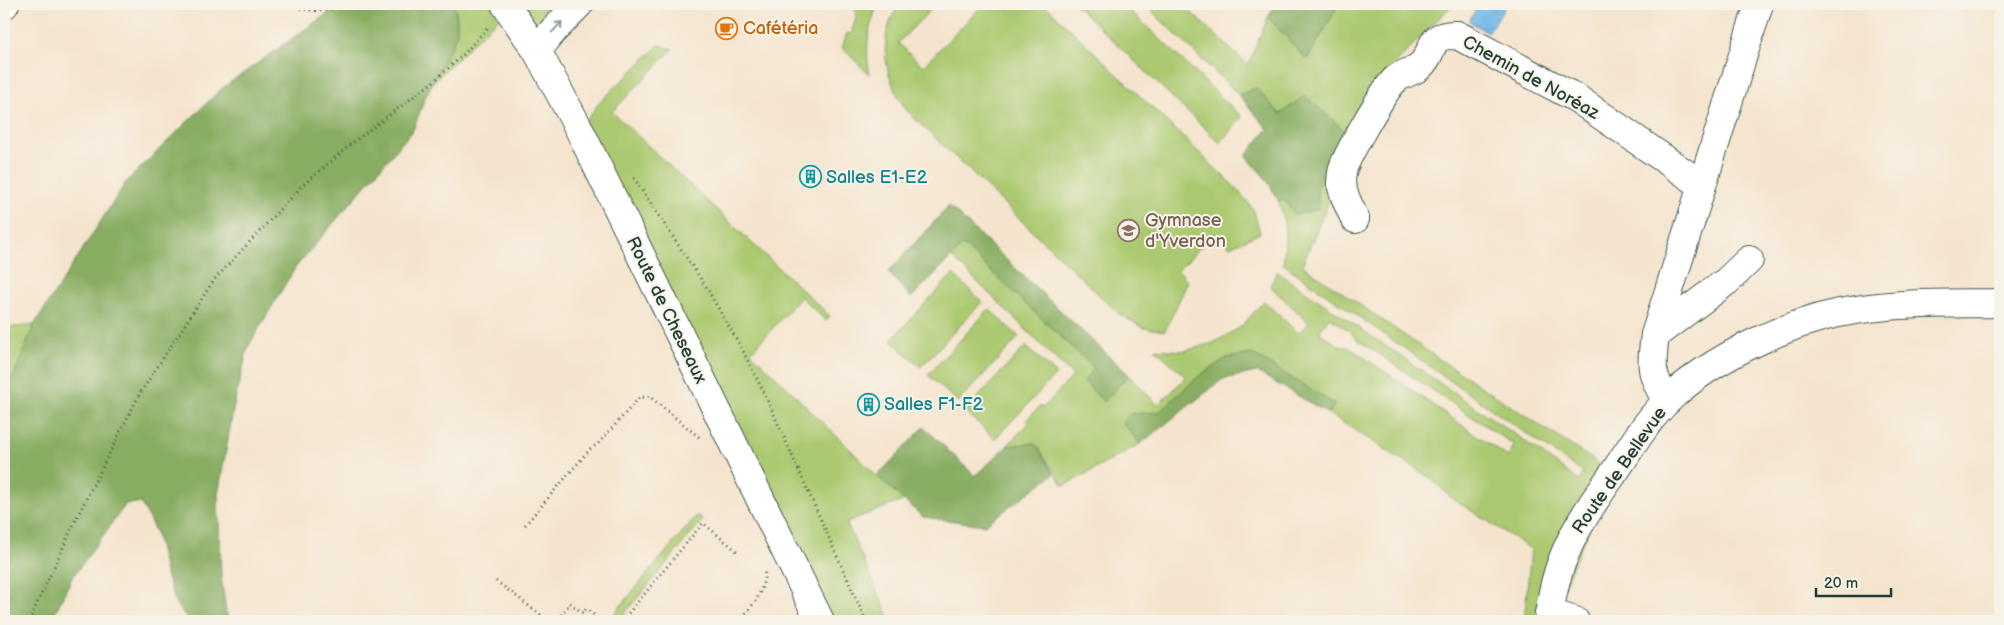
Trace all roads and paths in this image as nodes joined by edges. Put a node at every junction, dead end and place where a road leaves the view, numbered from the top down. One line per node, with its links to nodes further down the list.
1 (291, 4): 2 (path)
2 (341, 4)
3 (578, 4): 6 (street, one-way to 3)
4 (1759, 4): 8 (street)
5 (500, 13): 6 (street, Route de Cheseaux); 21 (path)
6 (537, 51): 28 (street, Route de Cheseaux)
7 (630, 170): 29 (path)
8 (1702, 186): 9 (street, Chemin de Noréaz); 12 (street)
9 (1355, 219)
10 (1749, 260): 12 (street)
11 (2000, 303): 13 (street, Route de Bellevue)
12 (1655, 335): 13 (street)
13 (1667, 401): 20 (street, Route de Bellevue)
14 (707, 444): 15 (path)
15 (524, 525)
16 (739, 553): 26 (path)
17 (768, 564): 27 (path)
18 (496, 580): 22 (path)
19 (561, 615): 23 (path); 24 (path); 25 (path)
20 (1549, 617): 30 (street)
21 (29, 621)
22 (549, 621)
23 (555, 621)
24 (587, 621)
25 (602, 621)
26 (622, 621)
27 (739, 621)
28 (820, 621)
29 (866, 621)
30 (1575, 621)

